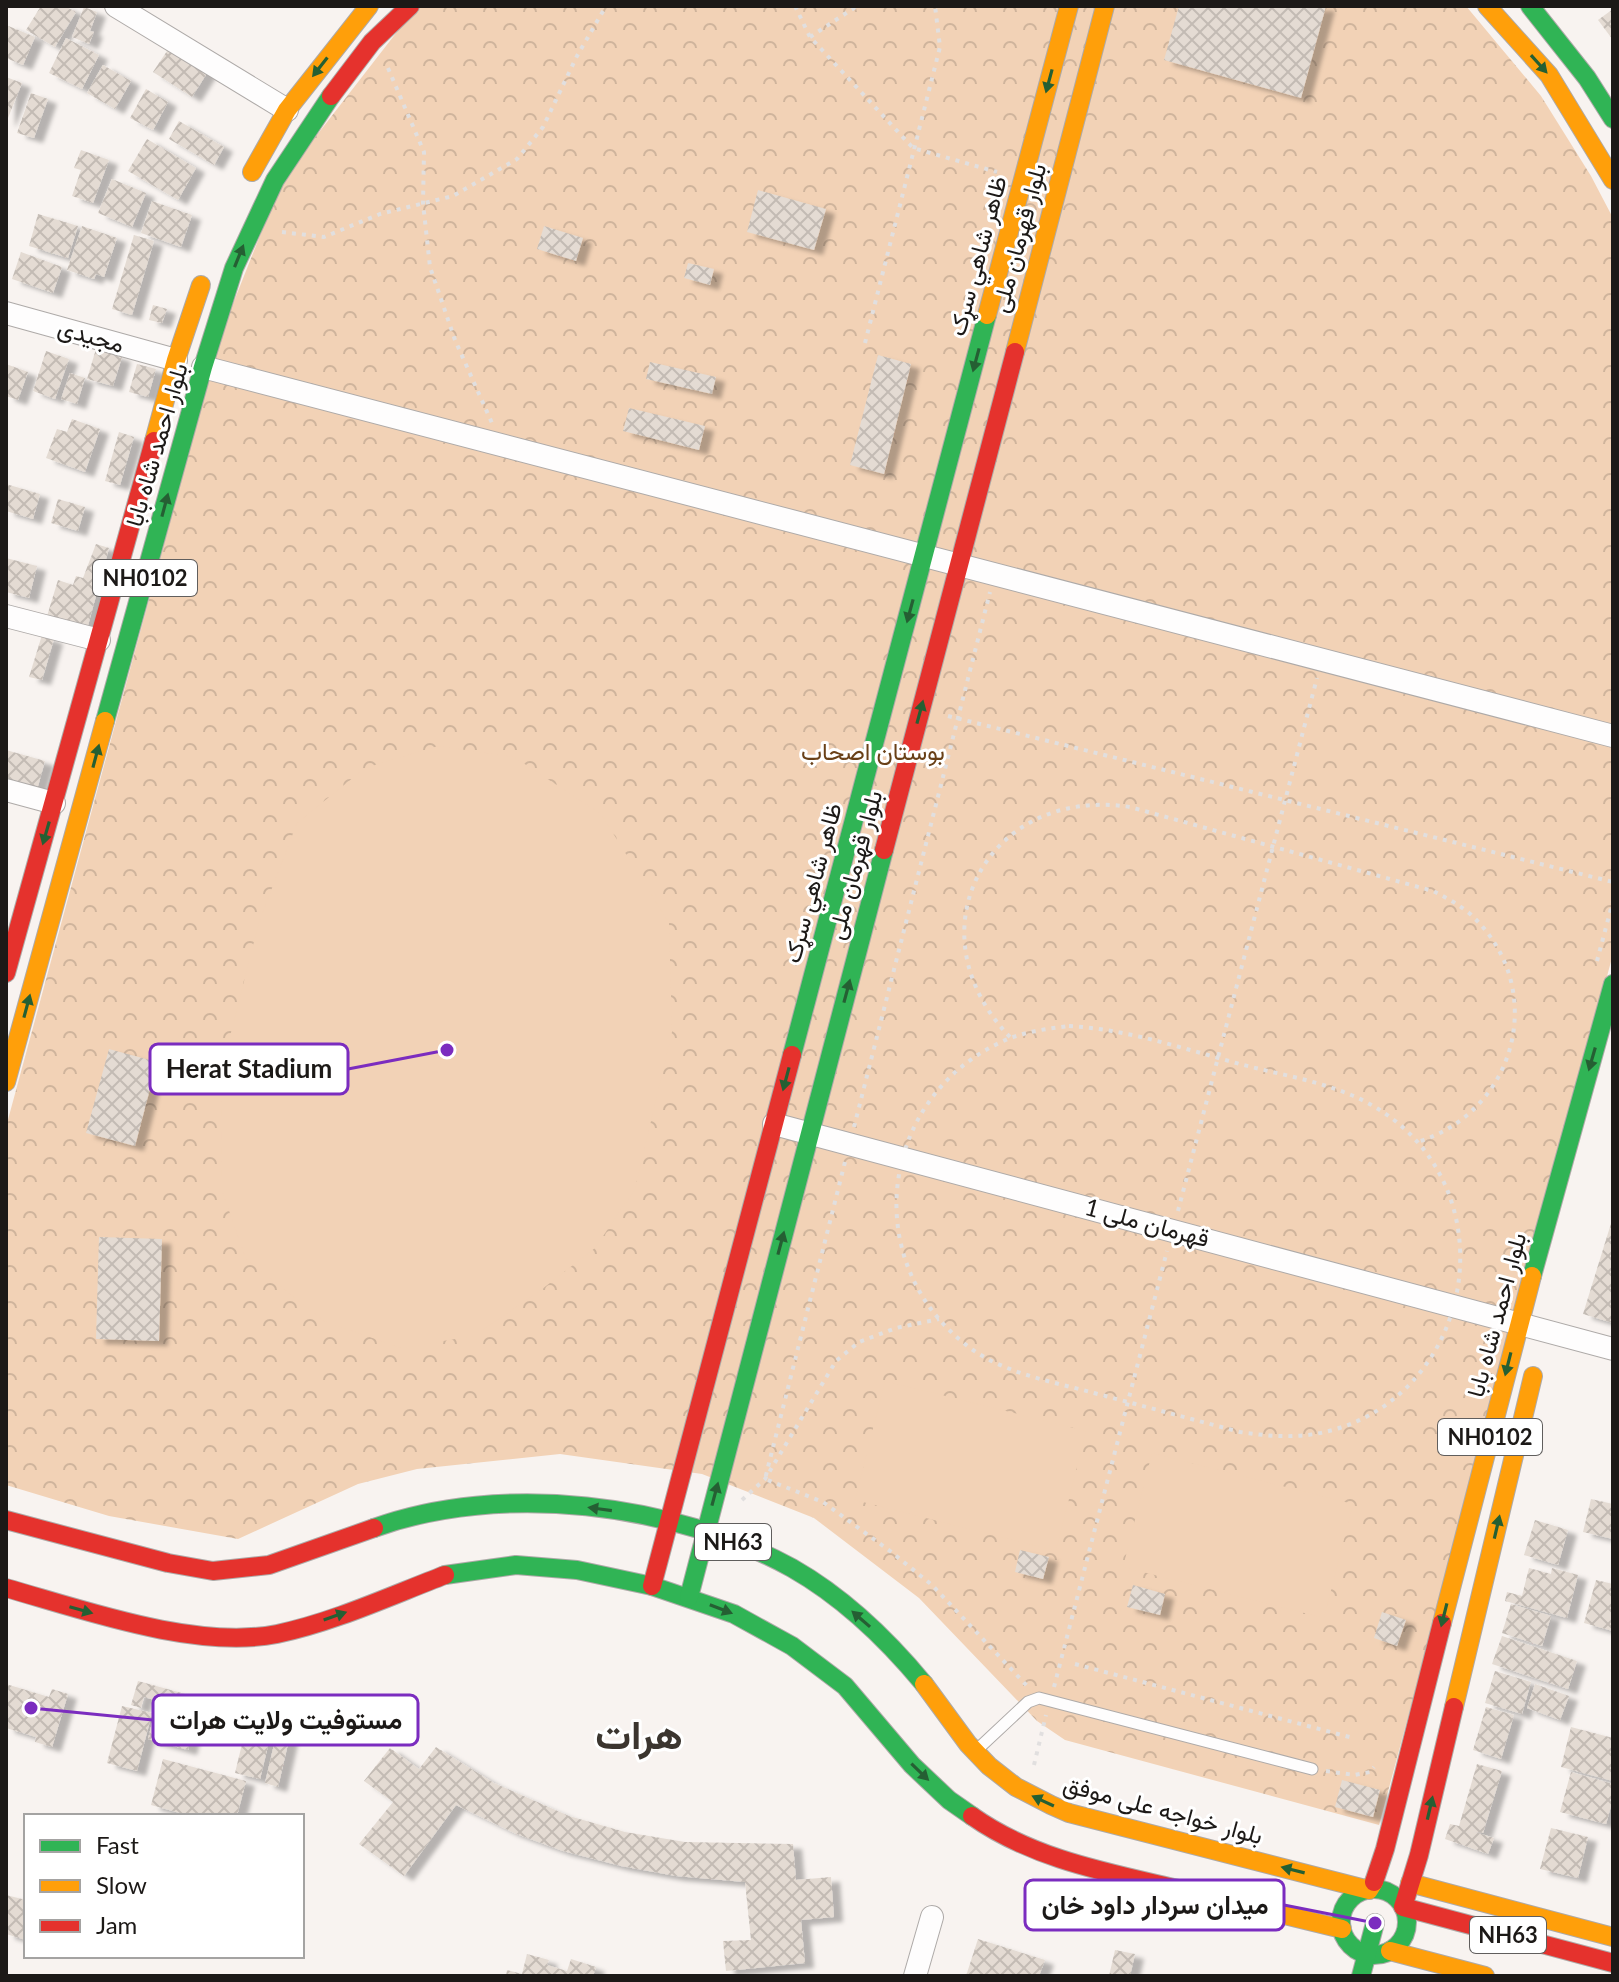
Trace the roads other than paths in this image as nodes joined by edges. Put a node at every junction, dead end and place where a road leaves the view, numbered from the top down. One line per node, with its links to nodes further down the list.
1 (116, 6): 8 (street)
2 (369, 6): 8 (main road, one-way to 8)
3 (410, 6): 15 (main road, بلوار احمد شاه بابا / NH0102, one-way to 3)
4 (1069, 6): 16 (main road, ظاهر شاهي سړک, one-way to 16)
5 (1105, 6): 17 (main road, بلوار قهرمان ملی)
6 (1487, 6): 10 (main road, one-way to 10)
7 (1530, 6): 9 (main road)
8 (287, 110): 11 (main road)
9 (1613, 119)
10 (1613, 180)
11 (246, 183)
12 (208, 261): 14 (main road, بلوار احمد شاه بابا / NH0102)
13 (6, 313): 14 (street, مجیدی)
14 (176, 360): 19 (main road, بلوار احمد شاه بابا / NH0102)
15 (203, 367): 16 (street); 25 (main road, بلوار احمد شاه بابا / NH0102, one-way to 15)
16 (924, 556): 17 (street); 26 (main road, ظاهر شاهي سړک, one-way to 26)
17 (958, 565): 20 (street); 27 (main road, بلوار قهرمان ملی, one-way to 17)
18 (6, 616): 19 (street)
19 (99, 640): 22 (main road, بلوار احمد شاه بابا / NH0102)
20 (1613, 736)
21 (6, 790): 22 (street)
22 (54, 803): 23 (main road, بلوار احمد شاه بابا / NH0102, one-way to 23)
23 (6, 973)
24 (1613, 984): 28 (main road, بلوار احمد شاه بابا / NH0102, one-way to 28)
25 (6, 1082)
26 (774, 1124): 27 (street, قهرمان ملی 1); 32 (main road, ظاهر شاهي سړک)
27 (810, 1133): 28 (street, قهرمان ملی 1); 33 (main road, بلوار قهرمان ملی, one-way to 27)
28 (1519, 1322): 29 (street, قهرمان ملی 1); 39 (main road, بلوار احمد شاه بابا / NH0102, one-way to 39)
29 (1542, 1338): 30 (street, قهرمان ملی 1); 40 (main road, بلوار احمد شاه بابا / NH0102, one-way to 29)
30 (1613, 1349)
31 (6, 1520): 32 (main road, بلوار خواجه علی موفق / NH63, one-way to 31)
32 (669, 1523): 33 (main road, بلوار خواجه علی موفق / NH63); 34 (main road, ظاهر شاهي سړک)
33 (705, 1533): 36 (main road, بلوار قهرمان ملی); 37 (main road, بلوار خواجه علی موفق / NH63, one-way to 33)
34 (652, 1586): 35 (main road, one-way to 34); 36 (main road)
35 (6, 1588)
36 (689, 1597): 44 (main road, one-way to 44)
37 (975, 1752): 38 (lane); 39 (main road, بلوار خواجه علی موفق / NH63, one-way to 37)
38 (1312, 1769)
39 (1373, 1882): 40 (street); 41 (main road, بلوار خواجه علی موفق); 44 (main road)
40 (1410, 1883): 41 (main road, بلوار احمد شاه بابا); 45 (main road)
41 (1403, 1907): 47 (main road, بلوار احمد شاه بابا); 48 (main road, NH63)
42 (932, 1917): 49 (street)
43 (1375, 1923): 46 (main road); 50 (main road); 51 (main road)
44 (1342, 1929): 46 (main road)
45 (1613, 1937)
46 (1355, 1949): 47 (main road)
47 (1390, 1951): 51 (main road, بلوار احمد شاه بابا); 52 (main road, NH63)
48 (1613, 1963)
49 (915, 1976)
50 (1361, 1976)
51 (1377, 1976)
52 (1485, 1976)

